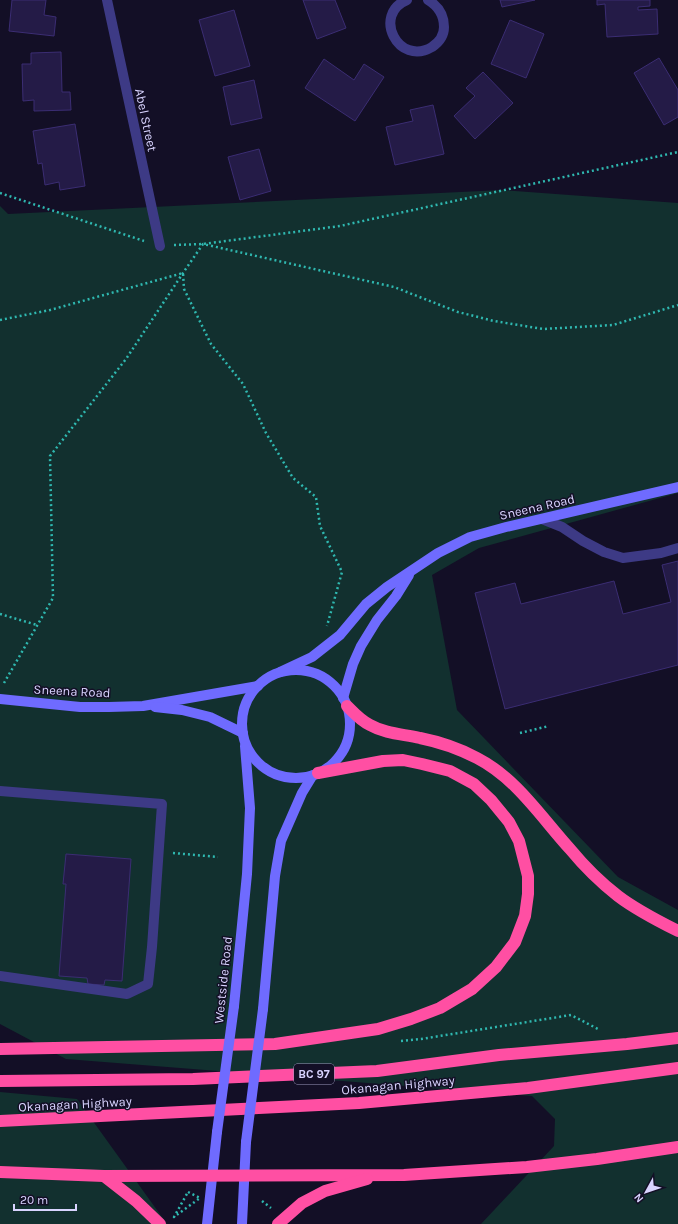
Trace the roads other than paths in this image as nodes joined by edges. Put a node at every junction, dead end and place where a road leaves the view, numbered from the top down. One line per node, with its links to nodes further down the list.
1 (107, 0): 4 (street, Abel Street)
2 (407, 0): 3 (street)
3 (428, 0)
4 (160, 246)
5 (678, 487): 6 (main road, Sneena Road)
6 (542, 518): 7 (street); 8 (main road, Sneena Road)
7 (678, 548)
8 (411, 572): 9 (main road, Sneena Road); 12 (main road, Sneena Road)
9 (280, 672): 10 (main road); 12 (main road)
10 (258, 686): 13 (main road, Sneena Road); 14 (main road)
11 (0, 699): 13 (main road, Sneena Road)
12 (345, 702): 15 (main road); 17 (highway)
13 (143, 706): 14 (main road, Sneena Road)
14 (243, 735): 15 (main road); 26 (main road, Westside Road, bridge)
15 (315, 774): 20 (highway); 27 (main road, bridge)
16 (0, 791): 18 (street)
17 (678, 931)
18 (0, 976)
19 (678, 1038): 22 (highway, Okanagan Highway / BC 97)
20 (0, 1049)
21 (678, 1068): 23 (highway, Okanagan Highway)
22 (0, 1081)
23 (0, 1122)
24 (678, 1147): 28 (highway)
25 (0, 1172): 29 (highway)
26 (212, 1175): 27 (highway); 29 (highway); 31 (main road, Westside Road)
27 (245, 1175): 28 (highway); 32 (main road)
28 (382, 1175): 33 (highway)
29 (104, 1176): 30 (highway)
30 (160, 1224)
31 (207, 1224)
32 (242, 1224)
33 (278, 1224)

